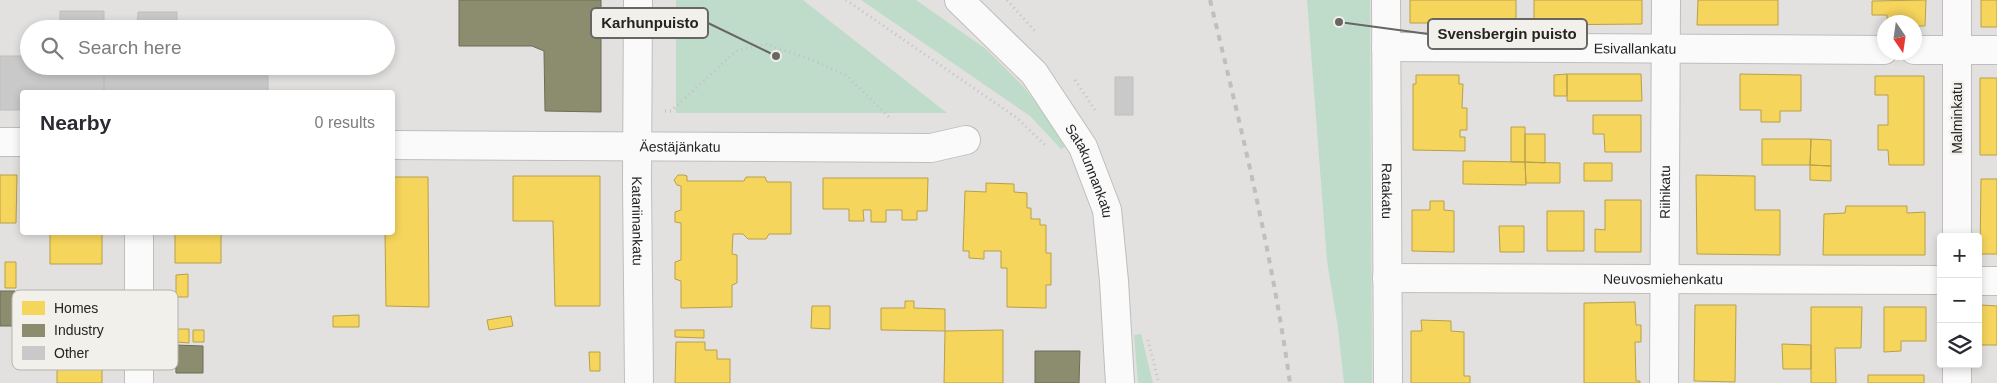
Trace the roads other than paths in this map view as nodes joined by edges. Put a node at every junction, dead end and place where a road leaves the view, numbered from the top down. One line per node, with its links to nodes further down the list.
1 (638, 0): 16 (street, Katariinankatu)
2 (958, 0): 29 (street, Satakunnankatu)
3 (1386, 0): 6 (street, Ratakatu)
4 (1666, 0): 7 (street, Riihikatu)
5 (1957, 0): 10 (street, Malminkatu)
6 (1386, 47): 7 (street, Esivallankatu); 19 (street, Ratakatu)
7 (1665, 48): 8 (street, Esivallankatu); 20 (street, Riihikatu)
8 (1877, 50)
9 (1922, 50): 10 (street)
10 (1957, 50): 11 (street); 17 (street, Malminkatu)
11 (1997, 50)
12 (966, 140): 16 (street, Äestäjänkatu)
13 (0, 142): 14 (street)
14 (20, 142)
15 (395, 145): 16 (street, Äestäjänkatu)
16 (637, 146): 28 (street, Katariinankatu)
17 (1957, 233)
18 (139, 235): 24 (street)
19 (1387, 278): 20 (street, Neuvosmiehenkatu); 30 (street, Ratakatu)
20 (1664, 279): 21 (street, Neuvosmiehenkatu); 31 (street, Riihikatu)
21 (1937, 280)
22 (1982, 280): 23 (street)
23 (1997, 281)
24 (139, 290)
25 (1957, 368): 32 (street)
26 (139, 370): 27 (street)
27 (139, 383)
28 (639, 383)
29 (1120, 383)
30 (1388, 383)
31 (1664, 383)
32 (1957, 383)

